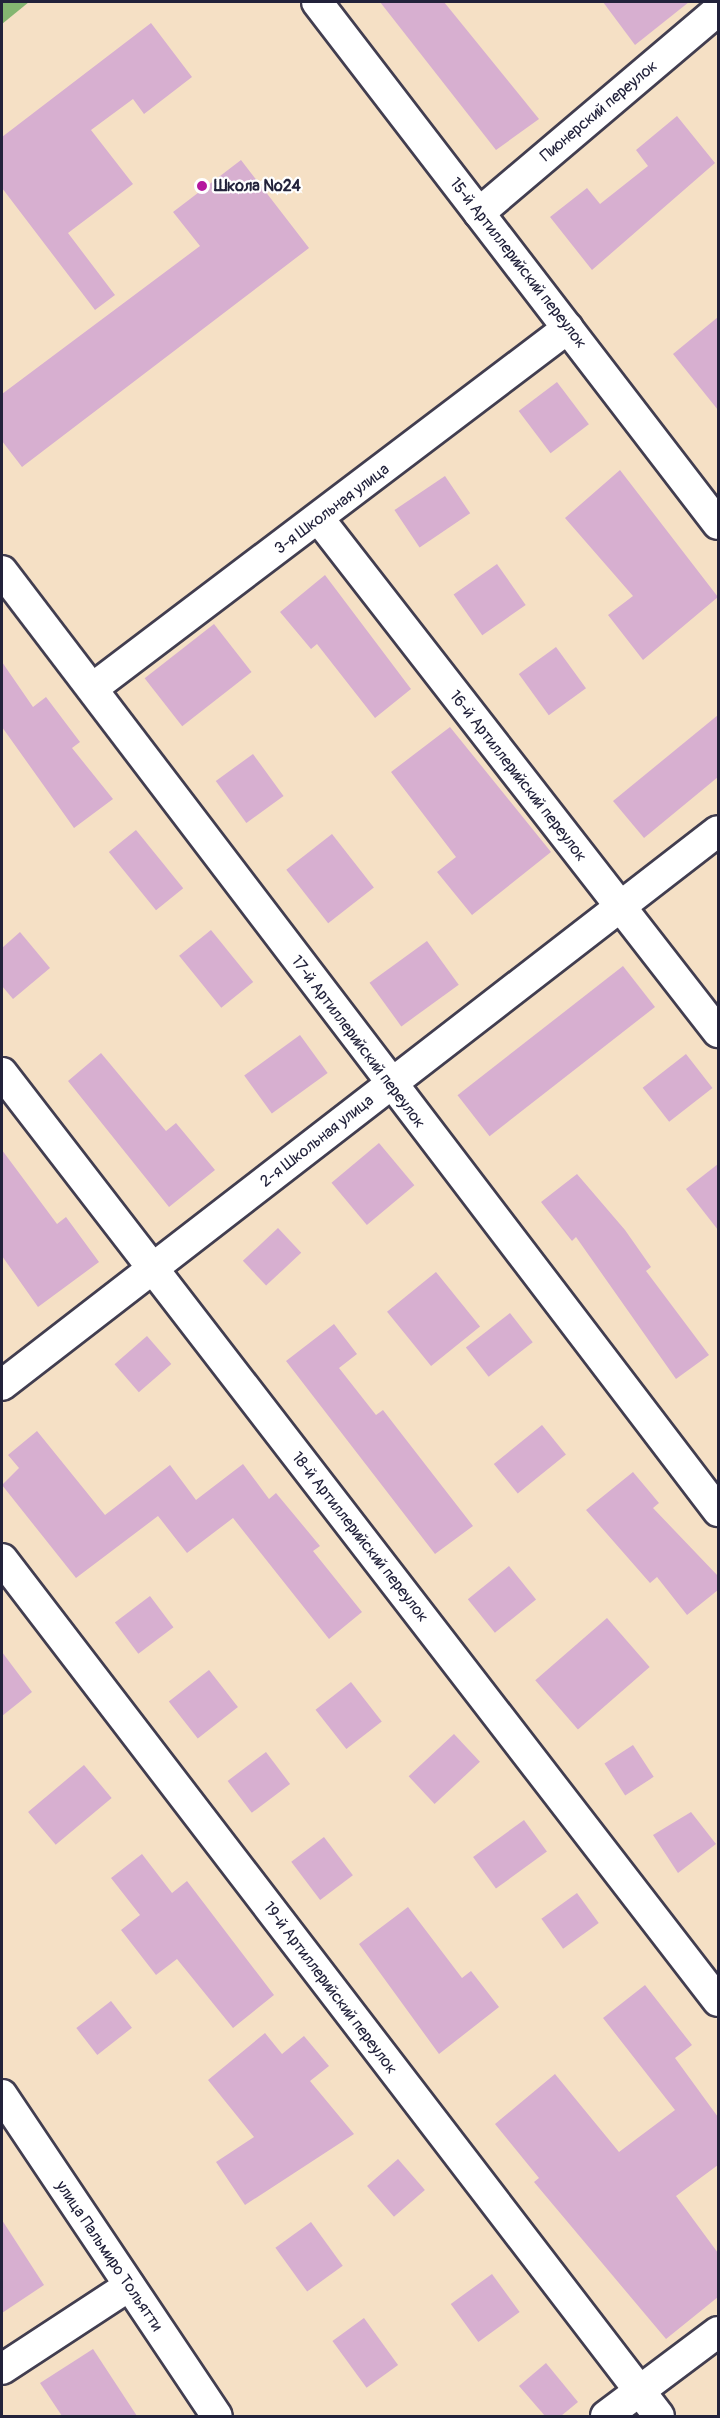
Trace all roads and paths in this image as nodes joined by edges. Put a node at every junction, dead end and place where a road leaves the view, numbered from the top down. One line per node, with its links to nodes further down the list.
1 (317, 2): 3 (street, 15-й Артиллерийский переулок)
2 (718, 10): 3 (street, Пионерский переулок)
3 (479, 213): 4 (street, 15-й Артиллерийский переулок)
4 (568, 328): 5 (street, 3-я Школьная улица); 6 (street, 15-й Артиллерийский переулок)
5 (319, 519): 8 (street, 3-я Школьная улица); 10 (street, 16-й Артиллерийский переулок)
6 (718, 524)
7 (2, 571): 8 (street, 17-й Артиллерийский переулок)
8 (93, 688): 13 (street, 17-й Артиллерийский переулок)
9 (718, 831): 10 (street, 2-я Школьная улица)
10 (620, 907): 11 (street, 16-й Артиллерийский переулок); 13 (street, 2-я Школьная улица)
11 (718, 1032)
12 (2, 1073): 14 (street, 18-й Артиллерийский переулок)
13 (390, 1085): 14 (street, 2-я Школьная улица); 16 (street, 17-й Артиллерийский переулок)
14 (152, 1269): 15 (street, 2-я Школьная улица); 18 (street, 18-й Артиллерийский переулок)
15 (2, 1385)
16 (718, 1511)
17 (2, 1559): 23 (street, 19-й Артиллерийский переулок)
18 (718, 2001)
19 (2, 2095): 20 (street, улица Пальмиро Тольятти)
20 (129, 2286): 22 (street); 24 (street, улица Пальмиро Тольятти)
21 (718, 2332): 23 (street)
22 (2, 2369)
23 (650, 2405): 25 (street)
24 (217, 2416)
25 (606, 2416)

